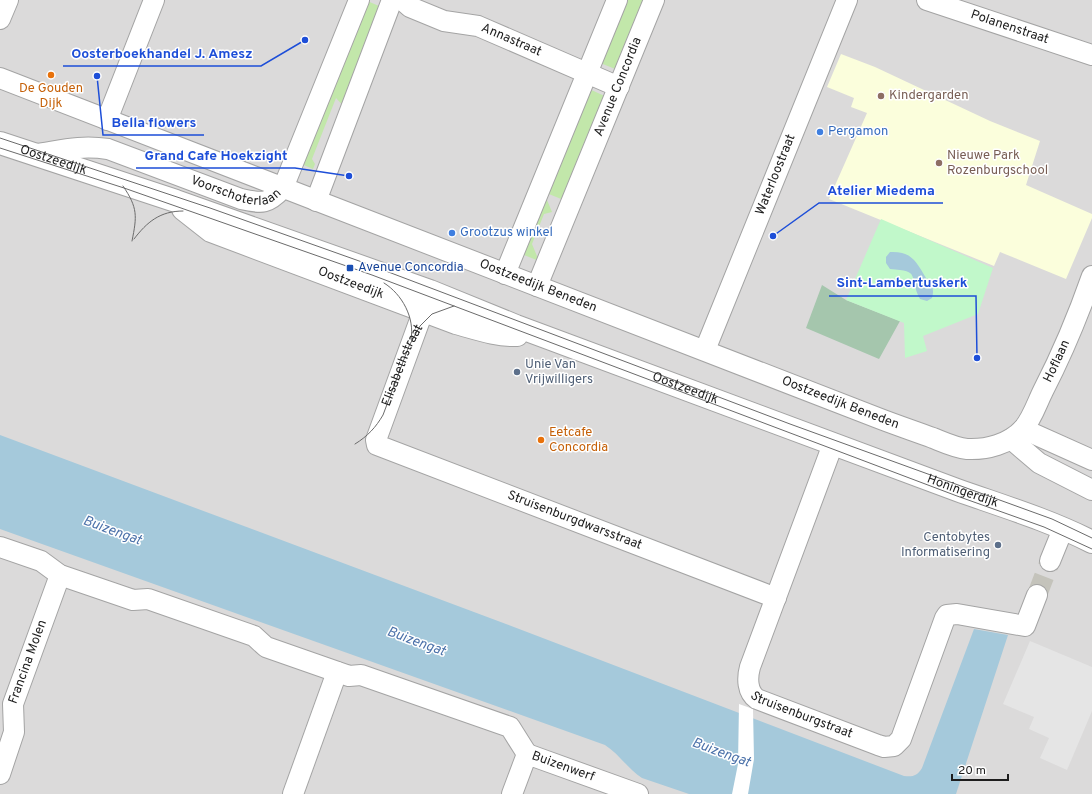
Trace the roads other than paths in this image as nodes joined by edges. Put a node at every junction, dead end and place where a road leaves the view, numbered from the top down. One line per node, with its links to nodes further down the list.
1 (8, 0): 10 (street)
2 (154, 0): 15 (street)
3 (359, 0): 18 (street, Voorschoterlaan)
4 (392, 0): 19 (street)
5 (402, 0): 12 (street, Annastraat)
6 (617, 0): 12 (street)
7 (654, 0): 14 (street, Avenue Concordia)
8 (847, 0): 24 (street, Waterloostraat)
9 (928, 0): 11 (street, Polanenstraat)
10 (0, 19)
11 (1092, 55)
12 (587, 74): 14 (street, Annastraat); 20 (street)
13 (0, 78): 15 (street, Oostzeedijk Beneden)
14 (619, 87): 22 (street, Avenue Concordia)
15 (108, 120): 18 (street, Oostzeedijk Beneden)
16 (0, 143): 17 (street, Oostzeedijk)
17 (37, 154): 18 (street, Voorschoterlaan); 23 (street, Oostzeedijk)
18 (283, 188): 19 (street, Oostzeedijk Beneden)
19 (316, 201): 20 (street, Oostzeedijk Beneden)
20 (505, 274): 22 (street, Oostzeedijk Beneden)
21 (1092, 276): 25 (street, Hoflaan)
22 (537, 286): 24 (street, Oostzeedijk Beneden)
23 (427, 301): 26 (street, Elisabethstraat); 27 (street, Oostzeedijk)
24 (705, 350): 25 (street, Oostzeedijk Beneden)
25 (1017, 434): 28 (street); 29 (street)
26 (376, 440): 36 (street, Struisenburgdwarsstraat)
27 (833, 444): 30 (street, Honingerdijk); 36 (street, Struisenburgstraat)
28 (1092, 460)
29 (1092, 490)
30 (1063, 529): 31 (street, Honingerdijk); 33 (street)
31 (1092, 542)
32 (0, 547): 34 (street)
33 (1050, 561)
34 (60, 575): 37 (street); 39 (street, Francina Molen)
35 (1037, 595): 36 (street, Struisenburgstraat)
36 (776, 598)
37 (337, 672): 38 (street); 40 (street)
38 (527, 754): 41 (street, Buizenwerf); 42 (street, Buizenwerf)
39 (0, 774)
40 (294, 794)
41 (512, 794)
42 (638, 794)

